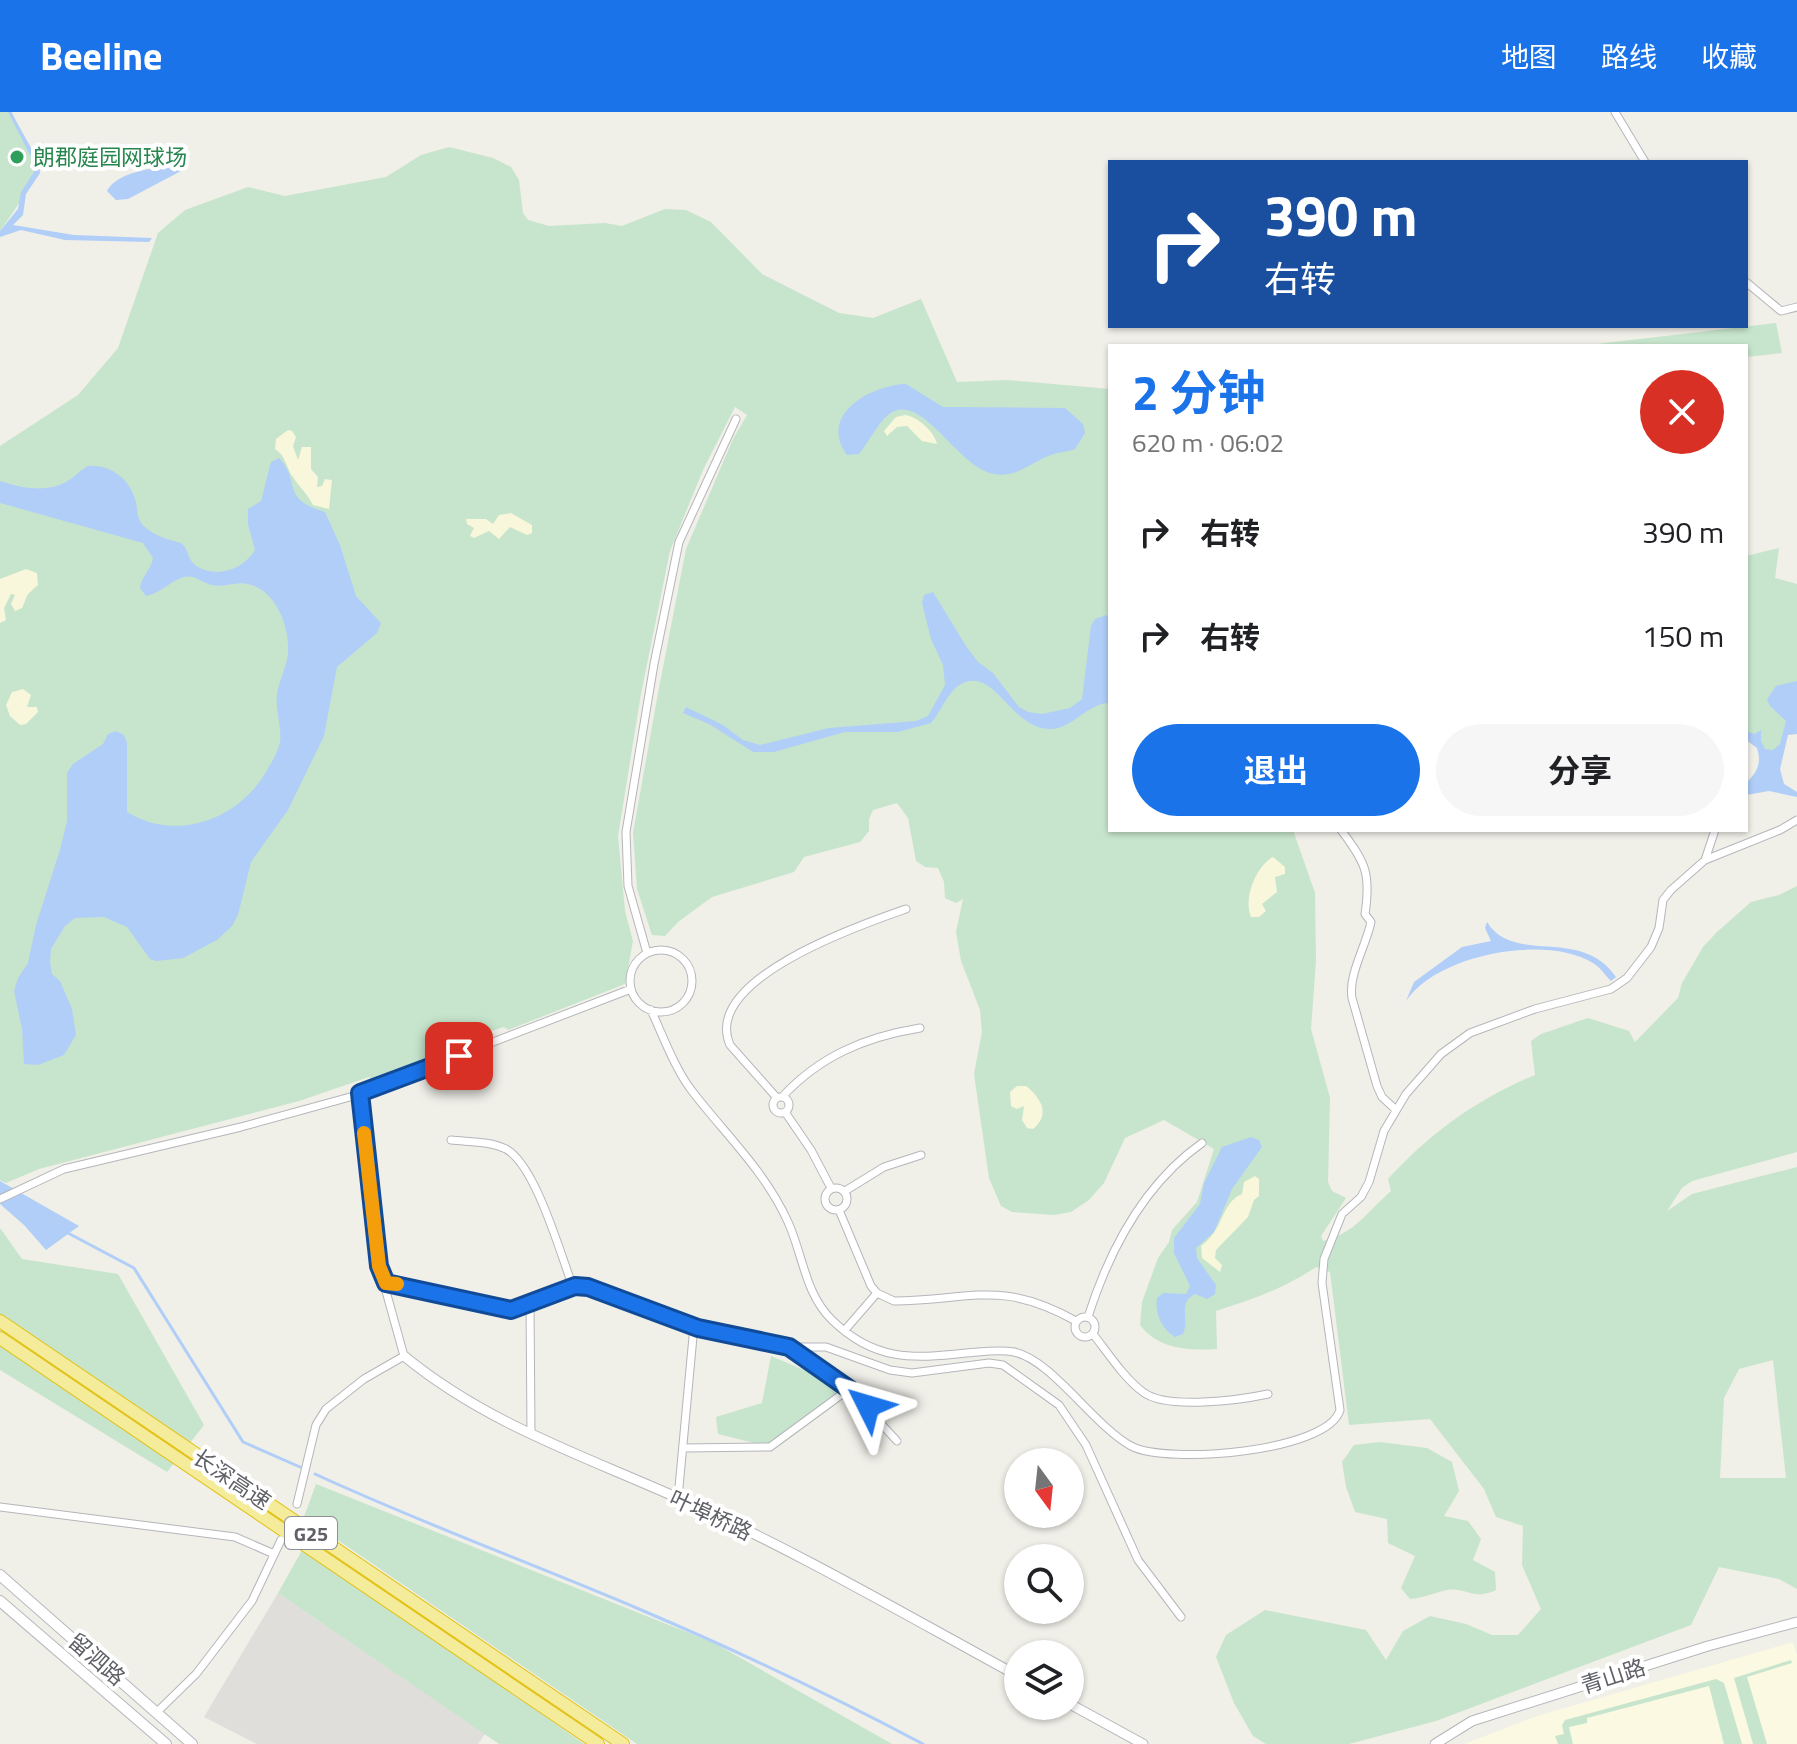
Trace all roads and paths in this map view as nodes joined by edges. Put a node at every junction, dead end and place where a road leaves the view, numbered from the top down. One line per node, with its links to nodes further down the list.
1 (1615, 112): 2 (street)
2 (1644, 160)
3 (1748, 284): 4 (street)
4 (1797, 307)
5 (736, 419): 11 (street)
6 (1797, 820): 9 (street)
7 (1342, 832): 17 (street)
8 (1714, 832): 9 (street)
9 (1705, 860): 17 (street)
10 (906, 909): 16 (street)
11 (647, 953): 12 (street); 13 (street)
12 (631, 989): 13 (street); 15 (street)
13 (651, 1010): 33 (street)
14 (920, 1028): 16 (street)
15 (360, 1093): 23 (street); 25 (street)
16 (780, 1098): 21 (street)
17 (1395, 1109): 33 (street)
18 (451, 1140): 26 (street)
19 (1202, 1143): 29 (street)
20 (921, 1155): 22 (street)
21 (831, 1188): 22 (street); 24 (street)
22 (845, 1191): 24 (street)
23 (0, 1199)
24 (839, 1210): 27 (street)
25 (386, 1283): 28 (street); 37 (street)
26 (573, 1287): 28 (street); 32 (street)
27 (877, 1293): 31 (street); 33 (street)
28 (530, 1303): 40 (street)
29 (1088, 1317): 31 (street); 34 (street)
30 (0, 1321): 58 (highway, 长深高速 / G25)
31 (1076, 1321): 34 (street)
32 (694, 1326): 36 (street); 42 (street)
33 (845, 1330)
34 (1093, 1334): 39 (street)
35 (0, 1338): 57 (highway, 长深高速 / G25)
36 (789, 1347): 38 (street); 50 (street)
37 (404, 1356): 40 (street, 叶埠桥路); 44 (street)
38 (849, 1389): 41 (street); 42 (street)
39 (1268, 1394)
40 (531, 1434): 43 (street, 叶埠桥路)
41 (897, 1441)
42 (683, 1448): 43 (street)
43 (678, 1498): 52 (street, 叶埠桥路)
44 (297, 1504)
45 (0, 1507): 47 (street)
46 (281, 1540): 47 (street)
47 (274, 1554): 53 (street)
48 (0, 1575): 53 (main road, 留泗路)
49 (0, 1601): 55 (main road, 留泗路)
50 (1181, 1617)
51 (1797, 1622): 60 (street, 青山路)
52 (1004, 1668)
53 (157, 1712): 56 (main road, 留泗路)
54 (1084, 1712): 59 (street)
55 (166, 1744)
56 (192, 1744)
57 (598, 1744)
58 (623, 1744)
59 (1143, 1744)
60 (1435, 1744)

